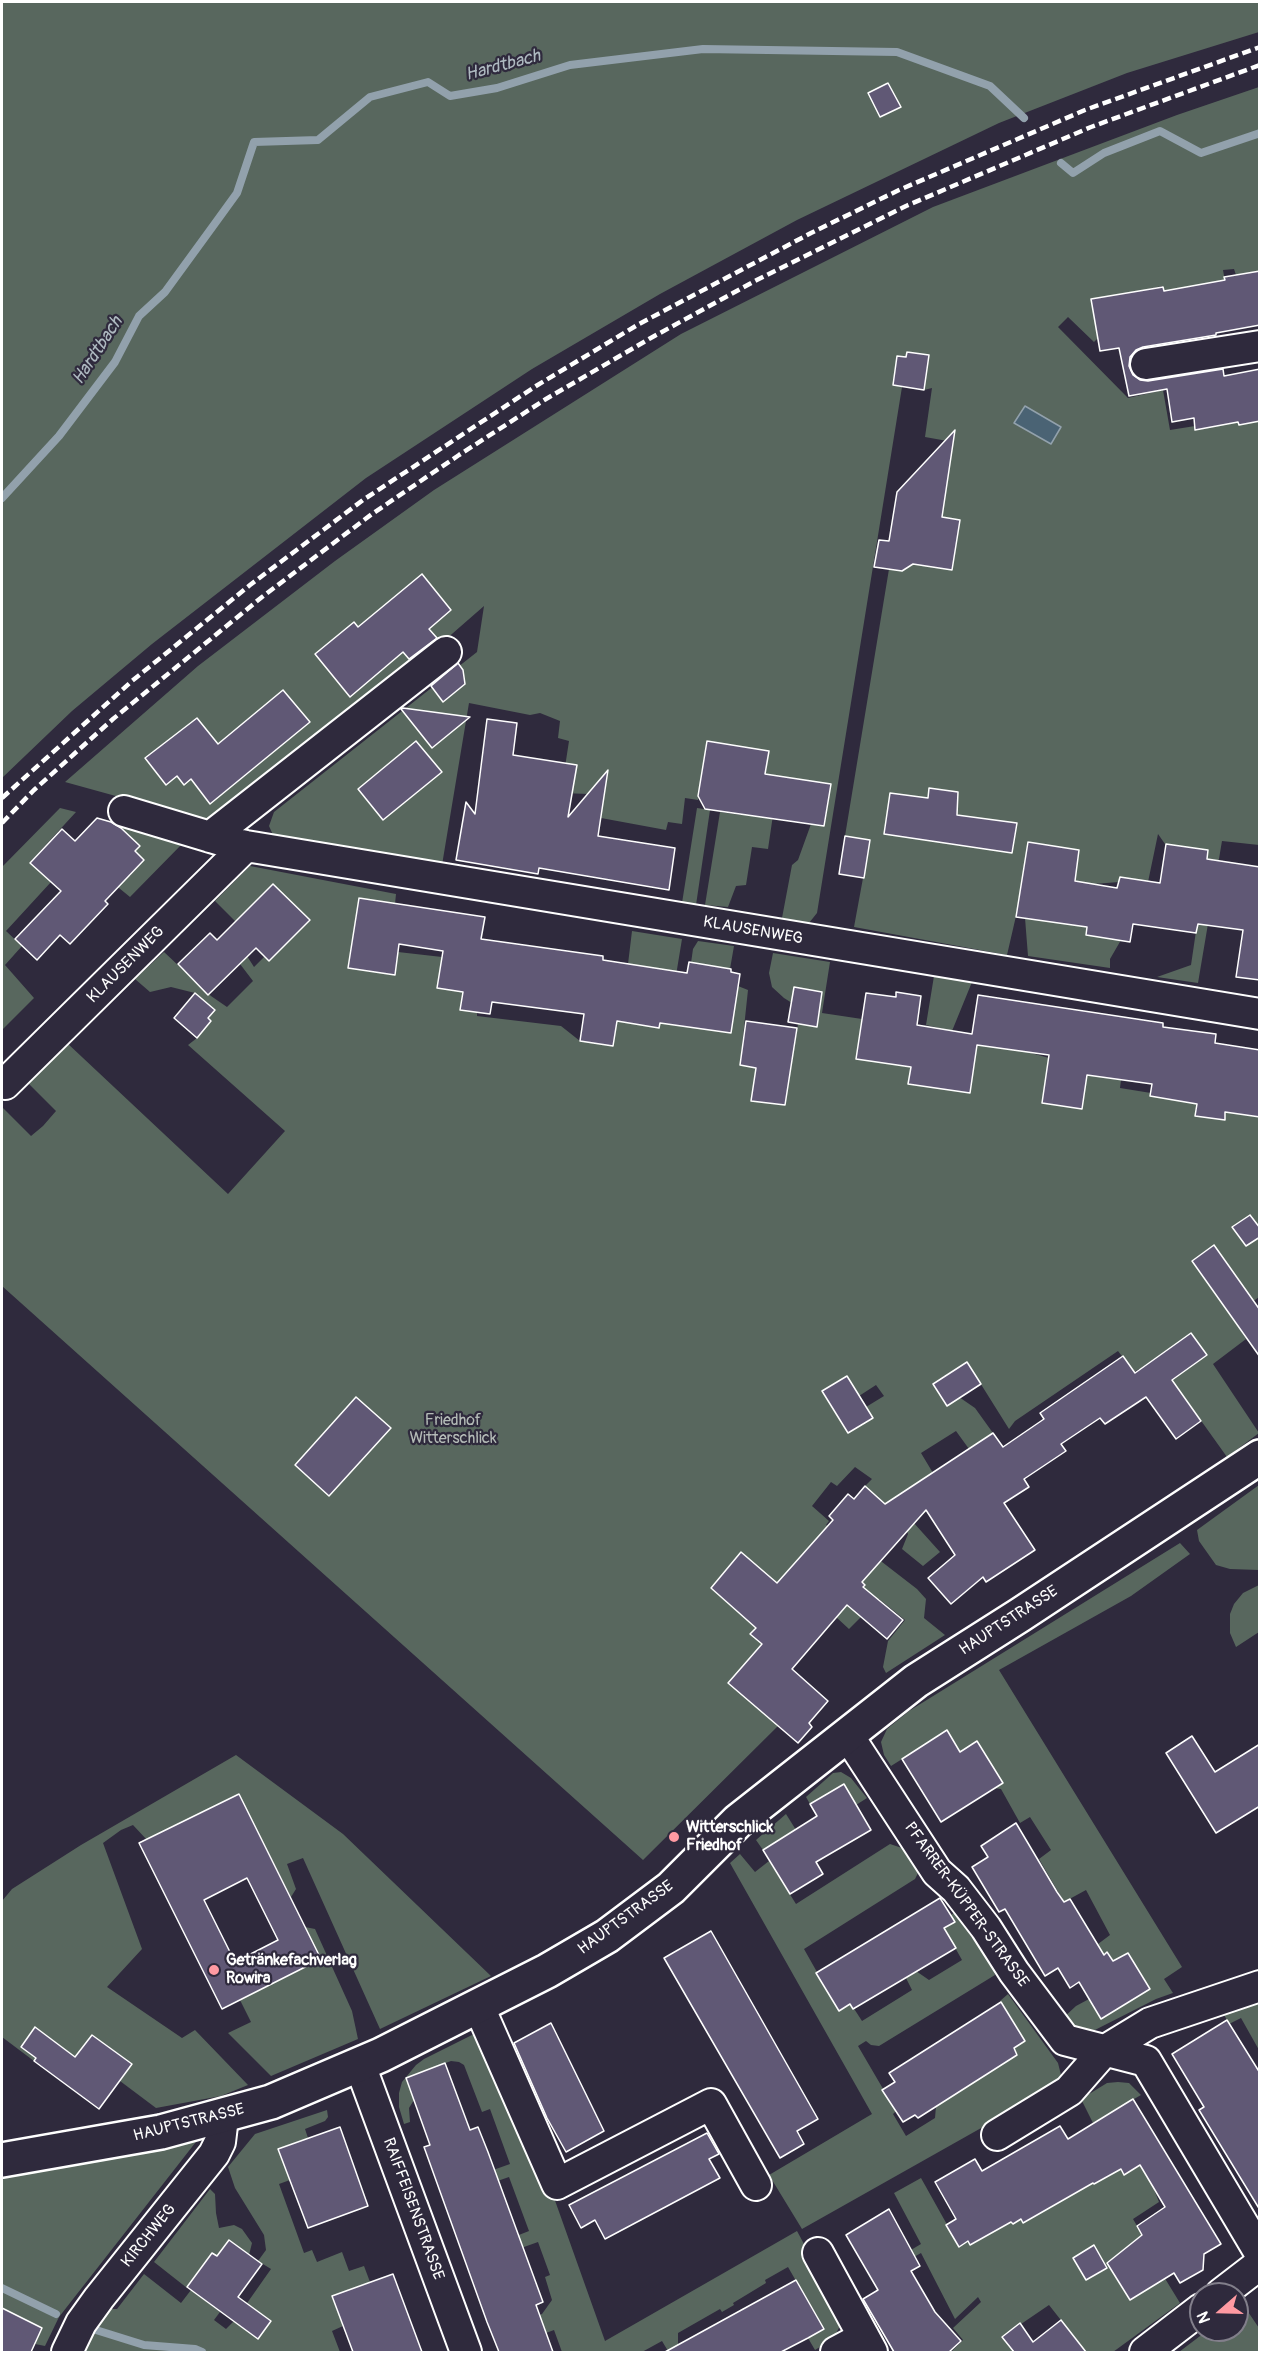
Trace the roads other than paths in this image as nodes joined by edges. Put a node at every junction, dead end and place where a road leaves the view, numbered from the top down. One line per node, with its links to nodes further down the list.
1 (1260, 346): 2 (street)
2 (1146, 364)
3 (446, 652): 5 (street)
4 (124, 811): 5 (street, KLAUSENWEG)
5 (210, 837): 6 (street, KLAUSENWEG)
6 (246, 846): 7 (street, KLAUSENWEG); 8 (street, KLAUSENWEG)
7 (1260, 1014)
8 (5, 1084)
9 (1260, 1457): 10 (main road, HAUPTSTRASSE)
10 (847, 1734): 12 (main road, HAUPTSTRASSE); 13 (street, PFARRER-KÜPPER-STRASSE)
11 (1260, 1986): 13 (street)
12 (479, 2007): 14 (main road, HAUPTSTRASSE); 18 (street)
13 (1104, 2051): 16 (street); 20 (street, PFARRER-KÜPPER-STRASSE)
14 (360, 2065): 15 (main road, HAUPTSTRASSE); 26 (street, RAIFFEISENSTRASSE)
15 (223, 2117): 17 (main road, HAUPTSTRASSE); 25 (street, KIRCHWEG)
16 (997, 2135)
17 (2, 2160)
18 (756, 2185)
19 (818, 2253): 24 (street)
20 (1260, 2253)
21 (1260, 2264): 22 (street)
22 (1237, 2282)
23 (1189, 2318): 28 (street)
24 (868, 2345): 27 (street)
25 (67, 2352)
26 (466, 2352)
27 (836, 2352)
28 (1145, 2352)

